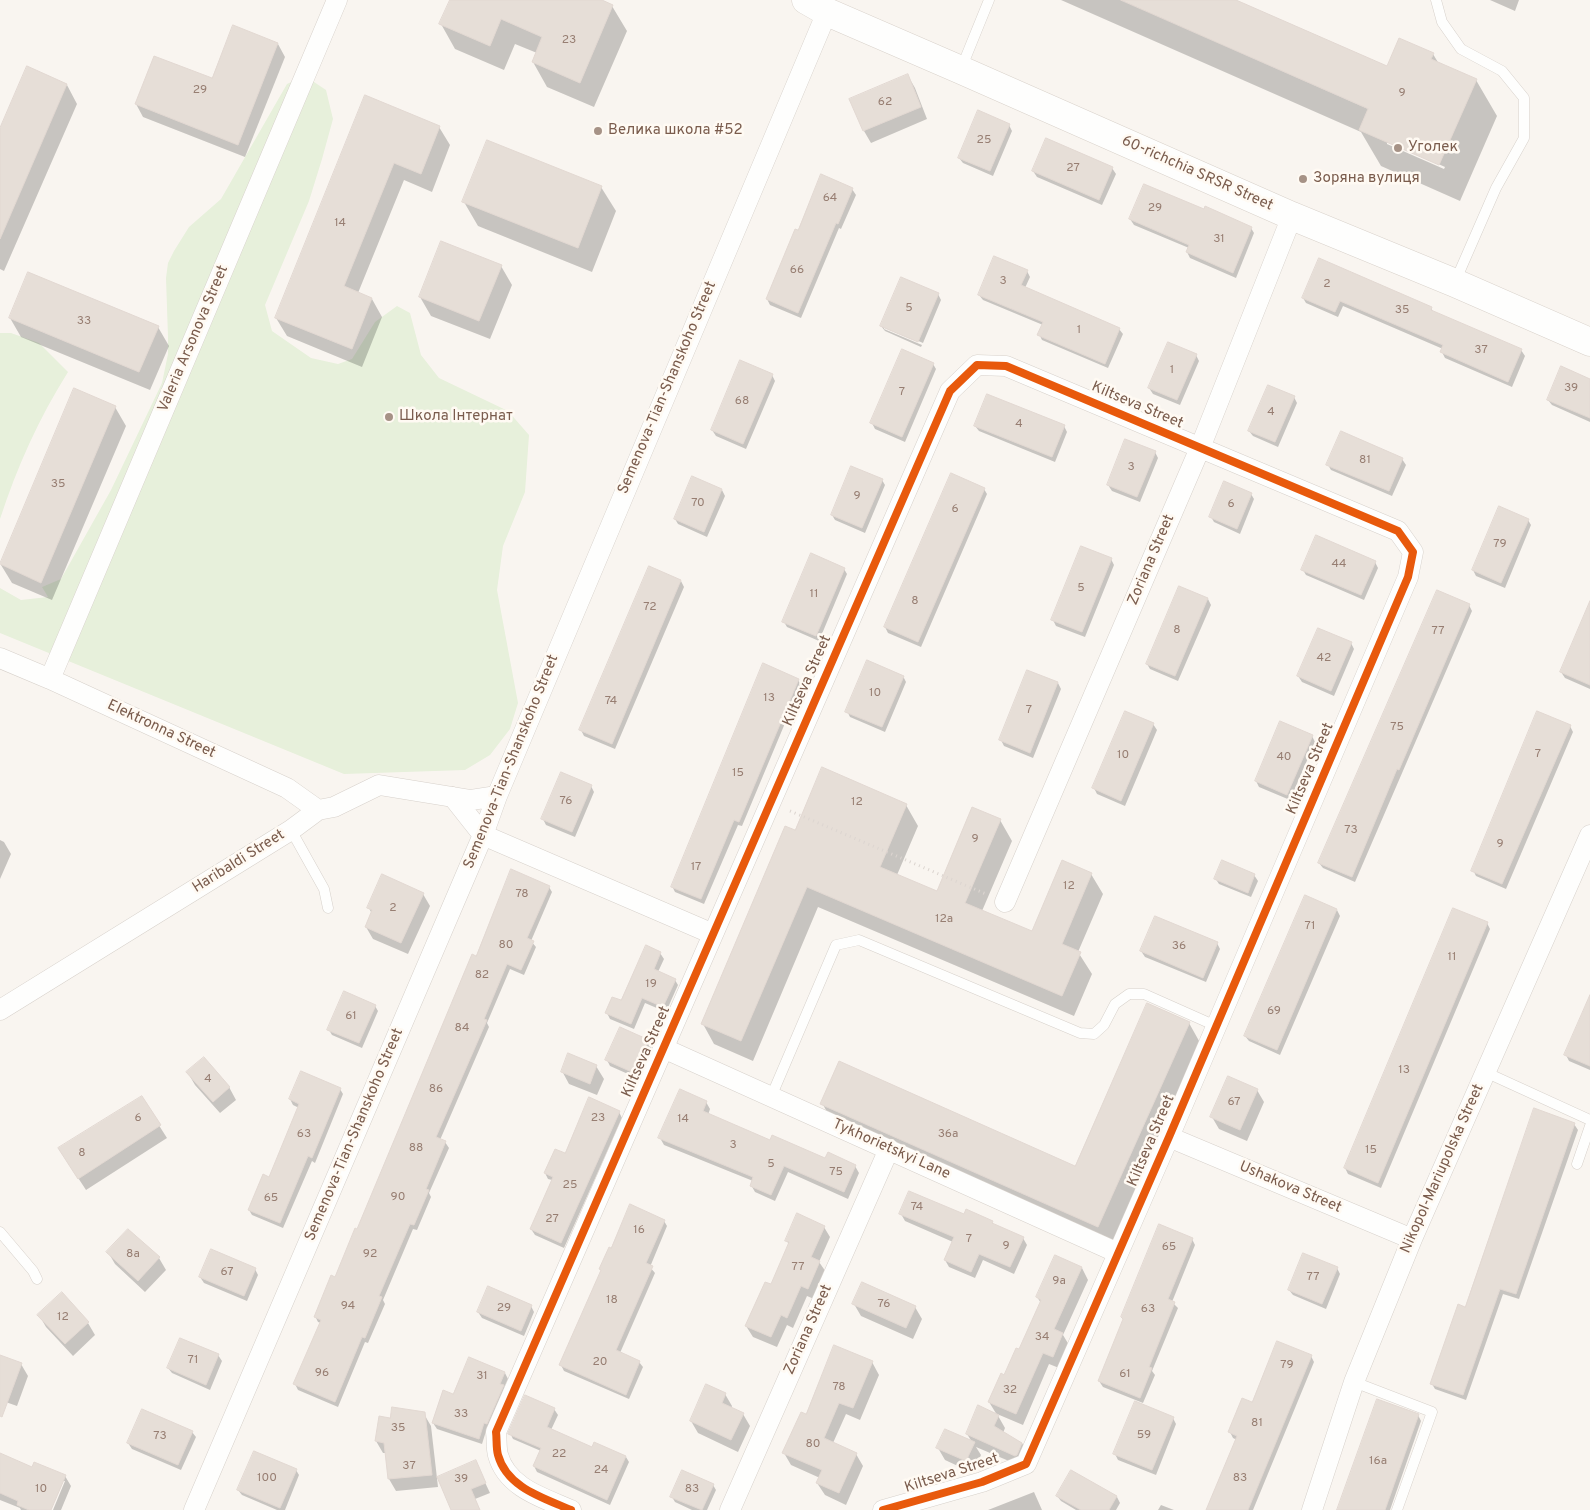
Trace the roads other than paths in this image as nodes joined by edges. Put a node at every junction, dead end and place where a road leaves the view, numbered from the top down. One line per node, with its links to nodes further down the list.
1 (337, 0): 11 (street, Valeria Arsonova Street)
2 (989, 0): 5 (lane)
3 (1436, 0): 7 (lane)
4 (816, 6): 5 (street, 60-richchia SRSR Street); 12 (street, Semenova-Tian-Shanskoho Street)
5 (961, 70): 6 (street, 60-richchia SRSR Street)
6 (1292, 216): 7 (street, 60-richchia SRSR Street); 9 (street, Zoriana Street)
7 (1455, 283): 8 (street, 60-richchia SRSR Street)
8 (1590, 342)
9 (1200, 448): 18 (street, Zoriana Street); 20 (street, Kiltseva Street); 22 (street, Kiltseva Street)
10 (0, 658): 11 (street, Elektronna Street)
11 (50, 678): 14 (street, Elektronna Street)
12 (497, 796): 13 (street, Haribaldi Street); 17 (street, Semenova-Tian-Shanskoho Street)
13 (453, 797): 14 (street, Haribaldi Street); 17 (street)
14 (318, 810): 15 (street, Haribaldi Street)
15 (291, 830): 19 (lane); 21 (street, Haribaldi Street)
16 (1590, 834): 24 (street, Nikopol-Mariupolska Street)
17 (483, 835): 20 (street); 36 (street, Semenova-Tian-Shanskoho Street)
18 (1006, 902)
19 (328, 908)
20 (714, 934): 23 (street, Kiltseva Street)
21 (0, 1010)
22 (1216, 1026): 25 (lane); 28 (street, Kiltseva Street)
23 (663, 1048): 25 (street, Tykhorietskyi Lane); 37 (street, Kiltseva Street)
24 (1485, 1072): 26 (lane); 32 (street, Nikopol-Mariupolska Street)
25 (771, 1097): 29 (street, Tykhorietskyi Lane)
26 (1590, 1120)
27 (1590, 1126): 30 (lane)
28 (1169, 1137): 32 (street, Ushakova Street); 33 (street, Kiltseva Street)
29 (889, 1149): 33 (street, Tykhorietskyi Lane); 38 (street, Zoriana Street)
30 (1577, 1164)
31 (0, 1232): 34 (lane)
32 (1412, 1239): 35 (street, Nikopol-Mariupolska Street)
33 (1118, 1253): 39 (street, Kiltseva Street)
34 (37, 1279)
35 (1354, 1382): 40 (street, Nikopol-Mariupolska Street); 41 (lane)
36 (194, 1510)
37 (571, 1510)
38 (730, 1510)
39 (883, 1510)
40 (1312, 1510)
41 (1397, 1510)

